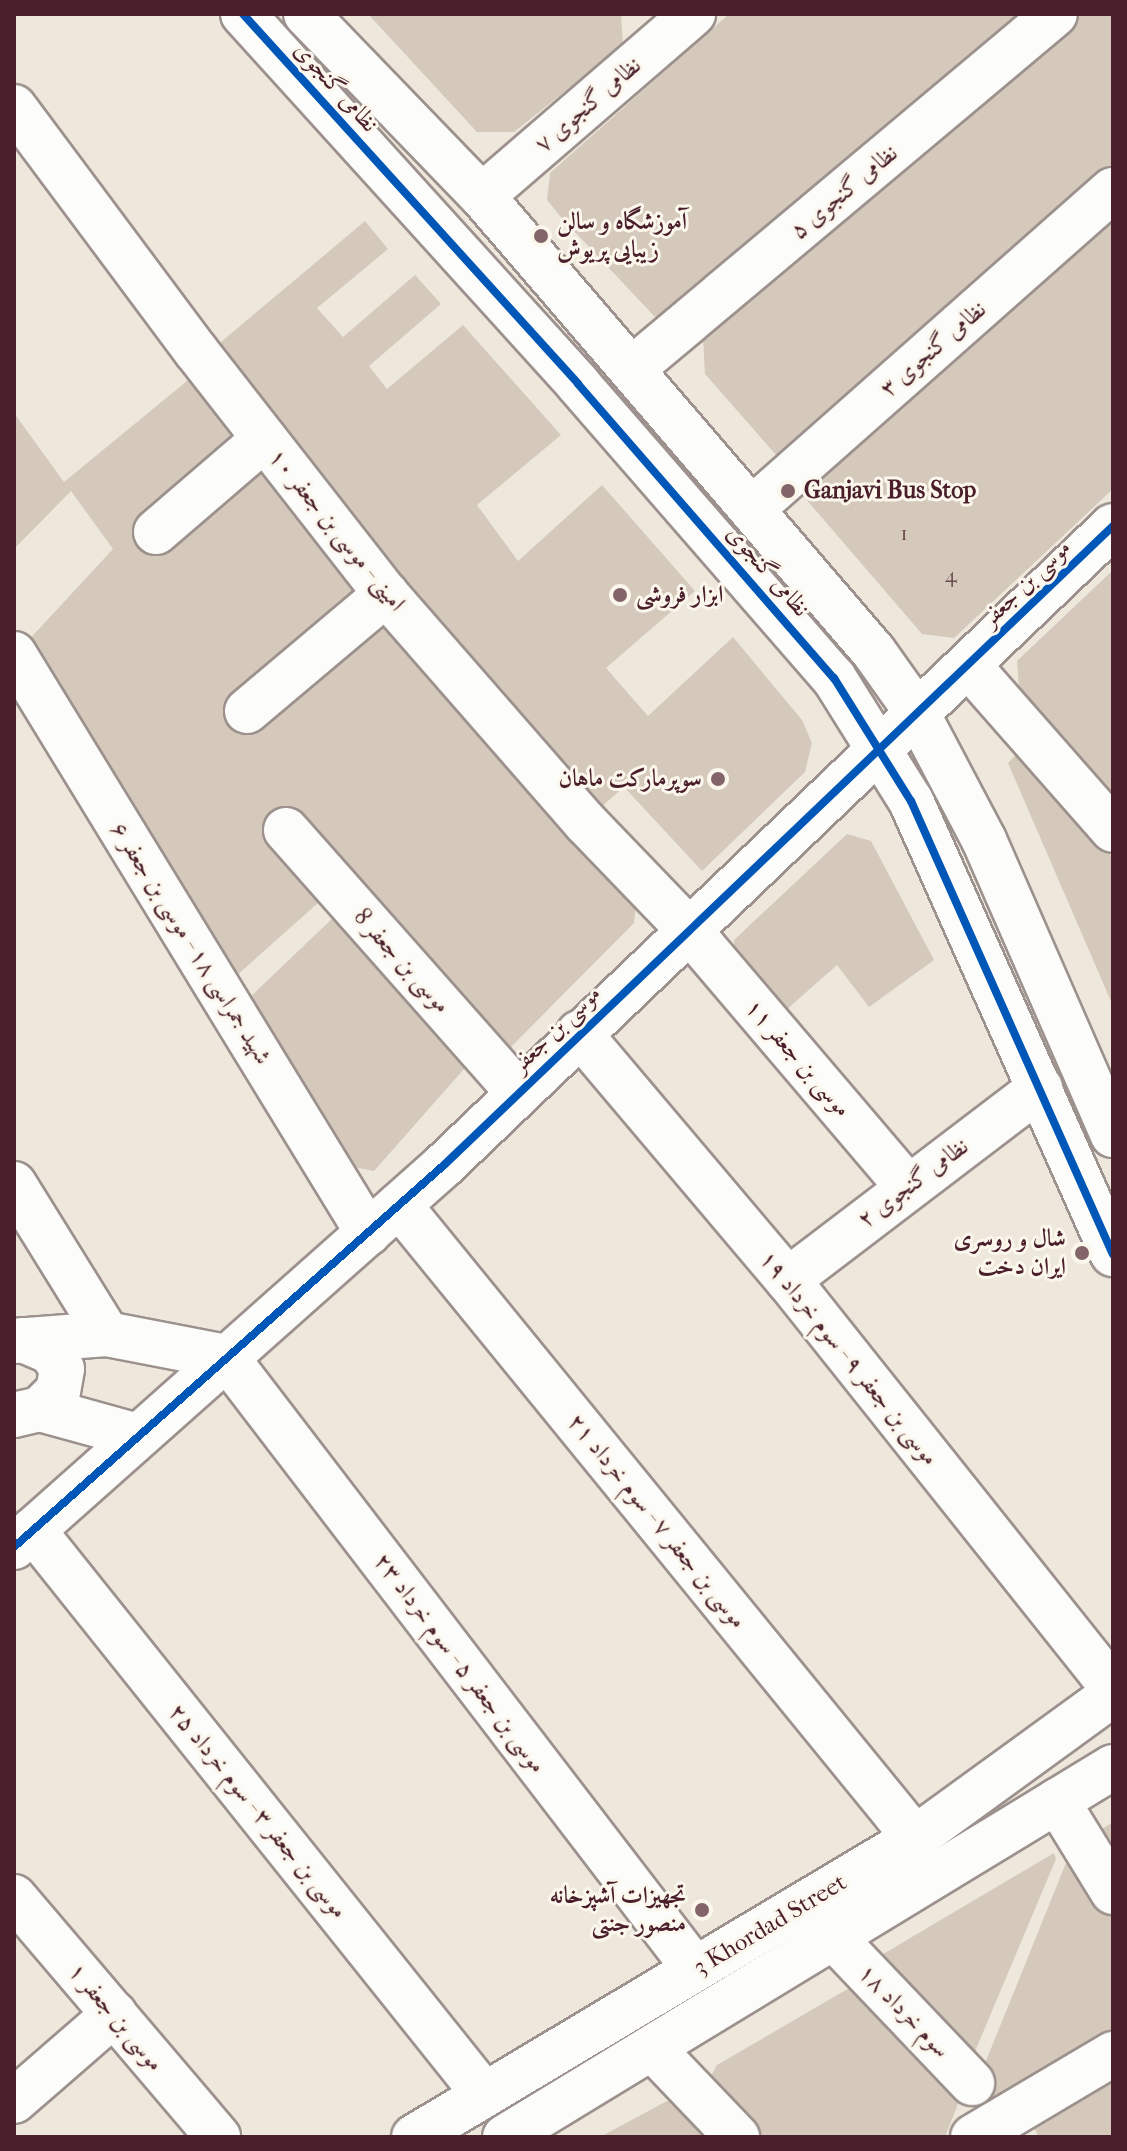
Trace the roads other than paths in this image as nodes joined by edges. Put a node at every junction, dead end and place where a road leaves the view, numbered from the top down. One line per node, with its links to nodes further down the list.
1 (243, 14): 19 (street, نظامی گنجوی)
2 (306, 14): 8 (street, نظامی گنجوی)
3 (693, 14): 5 (street, نظامی گنجوی ۷)
4 (1055, 14): 9 (street, نظامی گنجوی ۵)
5 (650, 30): 8 (street, نظامی گنجوی ۷)
6 (14, 107): 10 (street, امینی - موسی بن جعفر ۱۰)
7 (1113, 190): 11 (street, نظامی گنجوی ۳)
8 (482, 196): 9 (street, نظامی گنجوی)
9 (632, 369): 11 (street, نظامی گنجوی)
10 (264, 439): 13 (street); 14 (street, امینی - موسی بن جعفر ۱۰)
11 (753, 508): 18 (street, نظامی گنجوی)
12 (1113, 526): 16 (street, موسی بن جعفر)
13 (156, 532)
14 (386, 594): 17 (street); 22 (street, امینی - موسی بن جعفر ۱۰)
15 (14, 654): 29 (street, شهید جمراسی ۱۸ - موسی بن جعفر ۶)
16 (969, 666): 18 (street, موسی بن جعفر); 21 (street)
17 (247, 711)
18 (916, 711): 19 (street, موسی بن جعفر); 26 (street, نظامی گنجوی)
19 (879, 748): 22 (street, موسی بن جعفر); 24 (street, نظامی گنجوی)
20 (286, 830): 25 (street, موسی بن جعفر 8)
21 (1113, 830)
22 (689, 930): 23 (street, موسی بن جعفر); 28 (street, موسی بن جعفر ۱۱)
23 (579, 1033): 25 (street, موسی بن جعفر); 31 (street, موسی بن جعفر ۹ - سوم خرداد ۱۹)
24 (1040, 1088): 28 (street, نظامی گنجوی ۲); 30 (street, نظامی گنجوی)
25 (519, 1093): 29 (street, موسی بن جعفر)
26 (1113, 1135)
27 (14, 1184): 32 (street)
28 (907, 1186): 31 (street, نظامی گنجوی ۲)
29 (384, 1219): 34 (street, موسی بن جعفر); 41 (street, موسی بن جعفر ۷ - سوم خرداد ۲۱)
30 (1113, 1254)
31 (788, 1280): 38 (street, موسی بن جعفر ۹ - سوم خرداد ۱۹)
32 (107, 1334): 33 (street); 34 (street)
33 (18, 1340): 35 (street)
34 (226, 1357): 36 (street, موسی بن جعفر); 45 (street, موسی بن جعفر ۵ - سوم خرداد ۲۳)
35 (27, 1412): 36 (street)
36 (138, 1436): 37 (street, موسی بن جعفر)
37 (24, 1538): 50 (street, موسی بن جعفر ۳ - سوم خرداد ۲۵)
38 (1113, 1691): 41 (street, 3 Khordad Street)
39 (1113, 1767): 40 (street, 3 Khordad Street)
40 (1057, 1801): 42 (street); 44 (street, 3 Khordad Street)
41 (915, 1838): 45 (street, 3 Khordad Street)
42 (1113, 1892)
43 (14, 1897): 46 (street, موسی بن جعفر ۱)
44 (835, 1939): 47 (street, 3 Khordad Street); 49 (street, سوم خرداد ۱۸)
45 (695, 1969): 50 (street, 3 Khordad Street)
46 (114, 2014): 51 (street); 52 (street, موسی بن جعفر ۱)
47 (653, 2049): 54 (street, 3 Khordad Street); 55 (street)
48 (1113, 2054): 56 (street)
49 (972, 2083)
50 (483, 2093): 53 (street, 3 Khordad Street)
51 (14, 2101)
52 (218, 2137)
53 (414, 2137)
54 (505, 2137)
55 (737, 2137)
56 (973, 2137)

